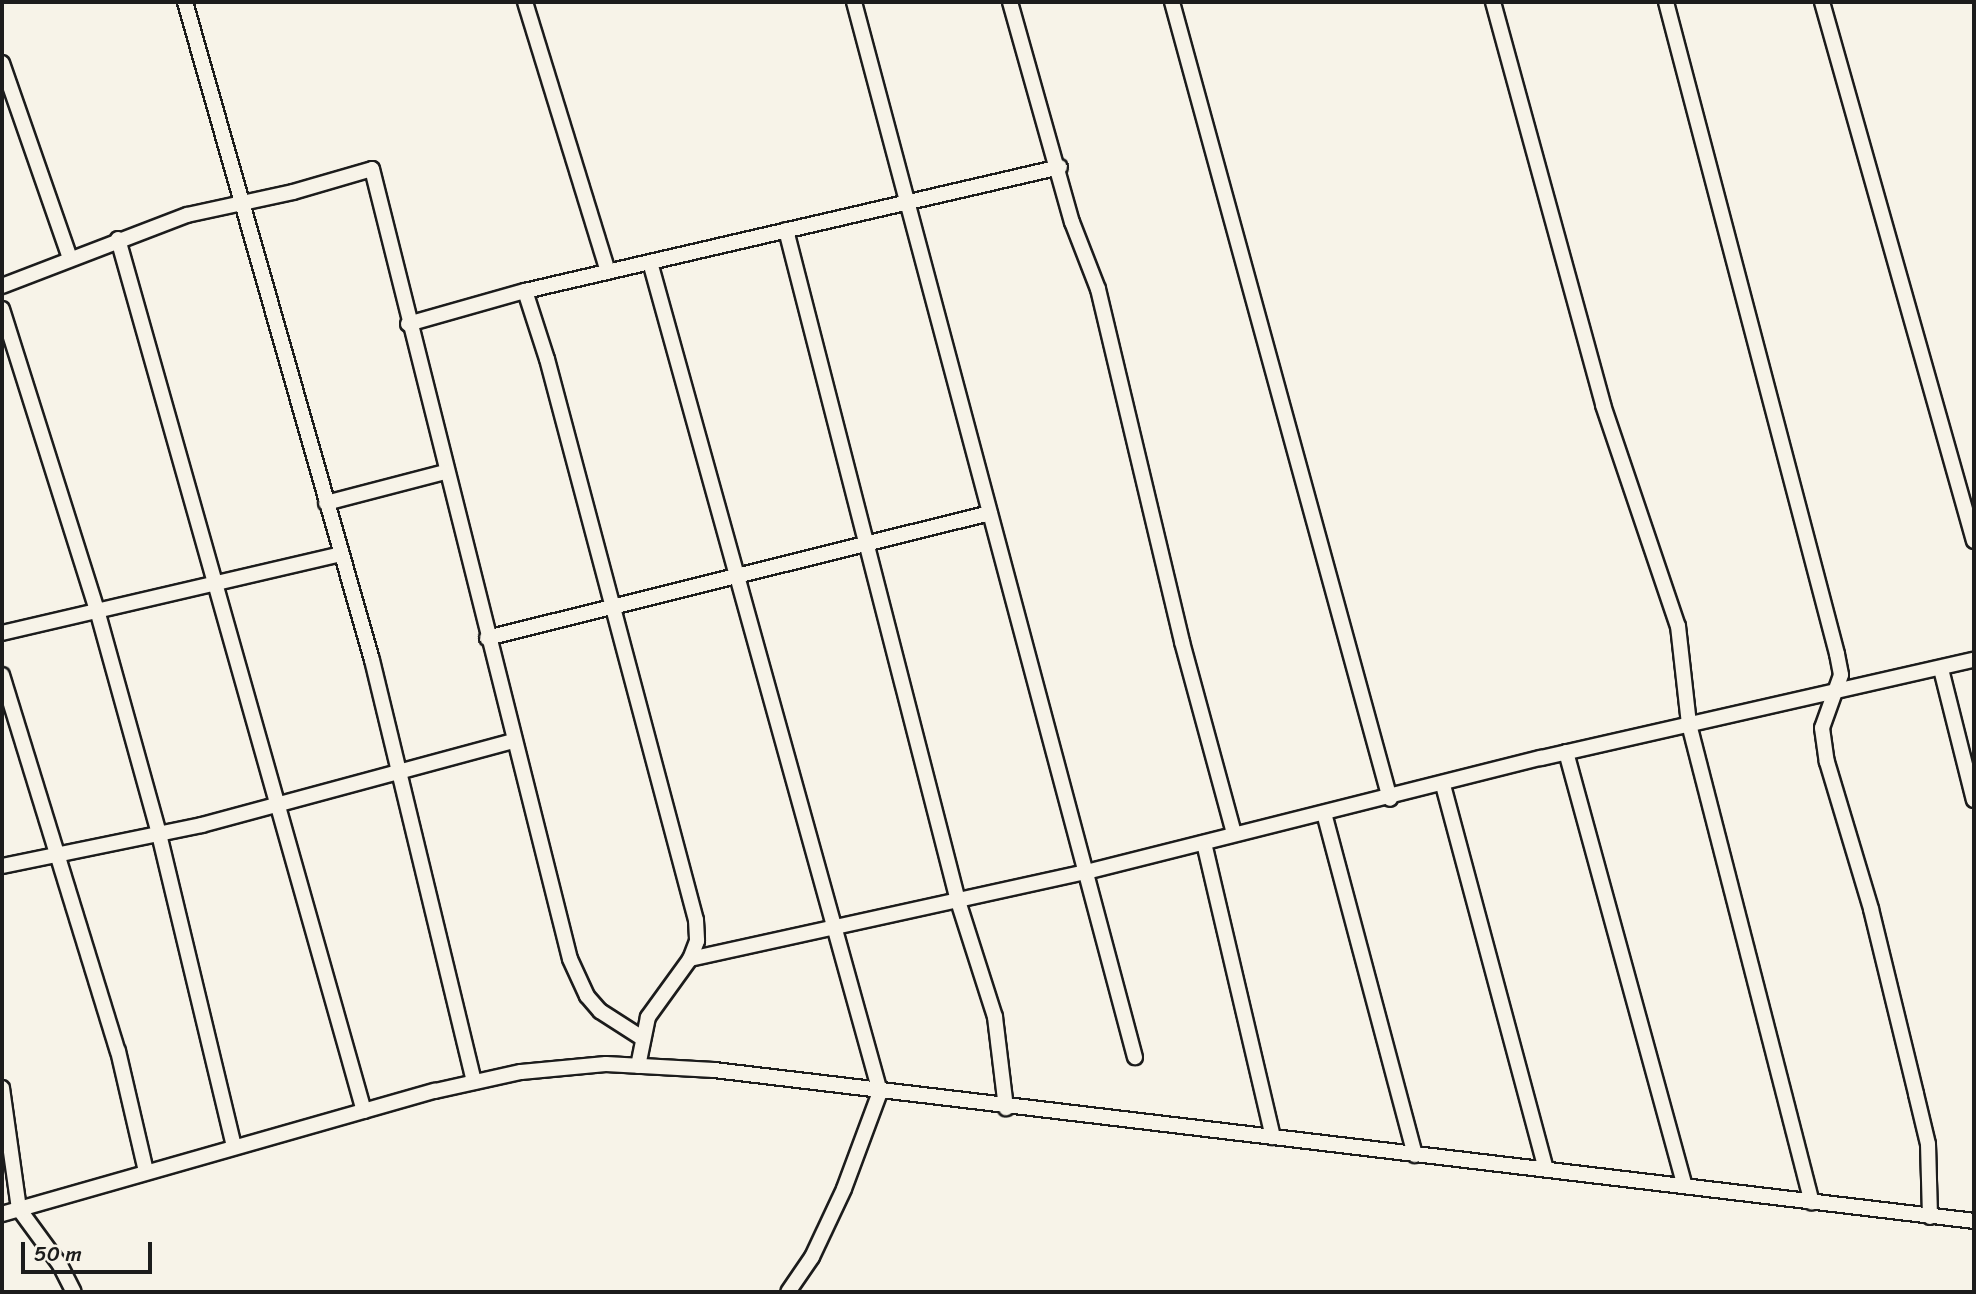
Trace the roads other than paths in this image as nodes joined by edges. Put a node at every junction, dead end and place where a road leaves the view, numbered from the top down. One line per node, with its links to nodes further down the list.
1 (185, 2): 11 (street)
2 (525, 2): 17 (street)
3 (854, 2): 12 (street)
4 (1010, 2): 10 (street)
5 (1172, 2): 43 (street)
6 (1493, 2): 38 (street)
7 (1666, 2): 37 (street)
8 (1822, 2): 25 (street)
9 (2, 63): 15 (street)
10 (1060, 167): 12 (street); 48 (street)
11 (245, 200): 14 (street); 21 (street); 23 (street)
12 (908, 205): 13 (street); 24 (street)
13 (786, 230): 16 (street); 26 (street)
14 (118, 239): 15 (street); 29 (street)
15 (70, 258): 18 (street)
16 (650, 262): 17 (street); 28 (street)
17 (608, 272): 19 (street)
18 (2, 286)
19 (525, 291): 21 (street); 30 (street)
20 (2, 309): 31 (street)
21 (408, 324): 22 (street)
22 (445, 472): 23 (street); 33 (street)
23 (326, 503): 27 (street)
24 (990, 513): 26 (street); 52 (street)
25 (1974, 541)
26 (866, 545): 28 (street); 53 (street)
27 (341, 554): 29 (street); 41 (street)
28 (736, 578): 30 (street); 54 (street)
29 (218, 583): 31 (street); 45 (street)
30 (614, 607): 33 (street); 55 (street)
31 (97, 610): 32 (street); 47 (street)
32 (2, 632)
33 (487, 638): 39 (street)
34 (1974, 660): 35 (street)
35 (1941, 669): 37 (street); 44 (street)
36 (2, 675): 50 (street)
37 (1836, 688): 38 (street); 73 (street)
38 (1689, 724): 40 (street); 70 (street)
39 (514, 741): 41 (street); 56 (street)
40 (1566, 752): 42 (street); 69 (street)
41 (399, 774): 45 (street); 59 (street)
42 (1443, 785): 43 (street); 67 (street)
43 (1390, 799): 46 (street)
44 (1974, 800)
45 (277, 804): 47 (street); 63 (street)
46 (1324, 813): 48 (street); 66 (street)
47 (159, 834): 50 (street); 65 (street)
48 (1234, 834): 49 (street)
49 (1204, 843): 52 (street); 64 (street)
50 (59, 854): 51 (street); 68 (street)
51 (2, 866)
52 (1086, 872): 53 (street); 57 (street)
53 (958, 901): 54 (street); 62 (street)
54 (835, 924): 55 (street); 61 (street)
55 (690, 959): 56 (street)
56 (642, 1038): 58 (street)
57 (1135, 1056)
58 (638, 1066): 59 (street); 61 (street)
59 (474, 1082): 63 (street)
60 (2, 1088): 71 (street)
61 (880, 1092): 62 (street); 76 (street)
62 (1006, 1108): 64 (street)
63 (365, 1111): 65 (street)
64 (1273, 1137): 66 (street)
65 (234, 1146): 68 (street)
66 (1415, 1155): 67 (street)
67 (1546, 1169): 69 (street)
68 (146, 1171): 71 (street)
69 (1684, 1183): 70 (street)
70 (1812, 1202): 73 (street)
71 (19, 1209): 72 (street); 75 (street)
72 (2, 1214)
73 (1930, 1217): 74 (street)
74 (1974, 1220)
75 (74, 1292)
76 (788, 1292)

